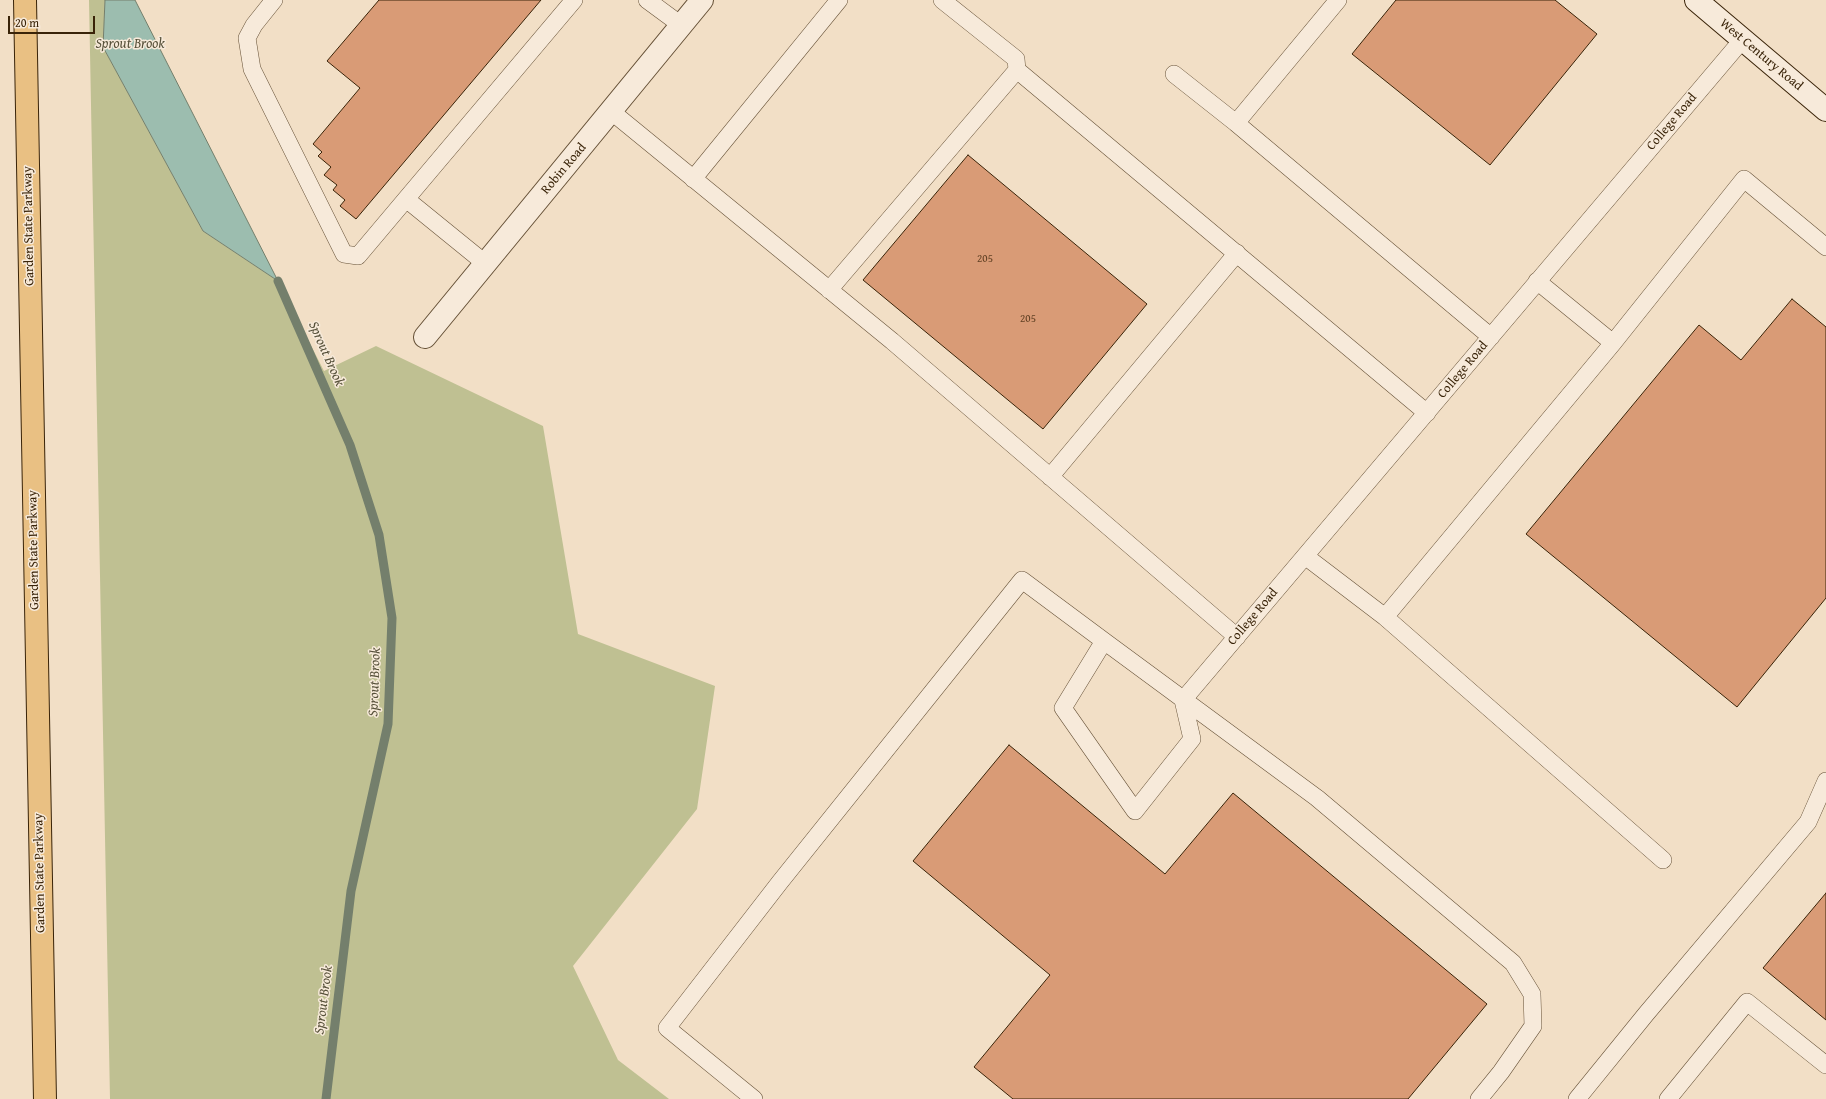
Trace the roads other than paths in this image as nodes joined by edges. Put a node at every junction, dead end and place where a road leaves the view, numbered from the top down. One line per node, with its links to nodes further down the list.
1 (25, 0): 36 (highway, Garden State Parkway)
2 (274, 0): 18 (lane)
3 (574, 0): 18 (lane)
4 (647, 0): 10 (lane)
5 (702, 0): 10 (street, Robin Road)
6 (839, 0): 17 (lane)
7 (942, 0): 12 (lane)
8 (1338, 0): 16 (lane)
9 (1696, 0): 11 (street, West Century Road)
10 (681, 26): 15 (street, Robin Road)
11 (1743, 39): 14 (street, West Century Road); 22 (lane, College Road)
12 (1017, 70): 20 (lane); 23 (lane)
13 (1174, 74): 16 (lane)
14 (1826, 110)
15 (612, 112): 17 (lane); 21 (street, Robin Road)
16 (1236, 123): 24 (lane)
17 (693, 179): 23 (lane)
18 (406, 199): 21 (lane)
19 (1826, 247): 26 (lane)
20 (1238, 253): 27 (lane); 28 (lane)
21 (486, 264): 25 (street, Robin Road)
22 (1537, 281): 24 (lane, College Road); 26 (lane)
23 (829, 290): 28 (lane)
24 (1491, 336): 27 (lane, College Road)
25 (425, 338)
26 (1613, 343): 30 (lane)
27 (1427, 413): 29 (lane, College Road)
28 (1050, 477): 31 (lane)
29 (1305, 556): 30 (lane); 31 (lane, College Road)
30 (1385, 617): 35 (lane)
31 (1236, 637): 33 (lane, College Road)
32 (1104, 641): 33 (lane); 33 (lane); 40 (lane)
33 (1183, 700): 41 (lane)
34 (1826, 780): 42 (lane)
35 (1663, 860)
36 (44, 1044): 38 (highway, Garden State Parkway); 39 (highway)
37 (1826, 1065): 43 (lane)
38 (45, 1099)
39 (52, 1099)
40 (754, 1099)
41 (1479, 1099)
42 (1577, 1099)
43 (1668, 1099)

